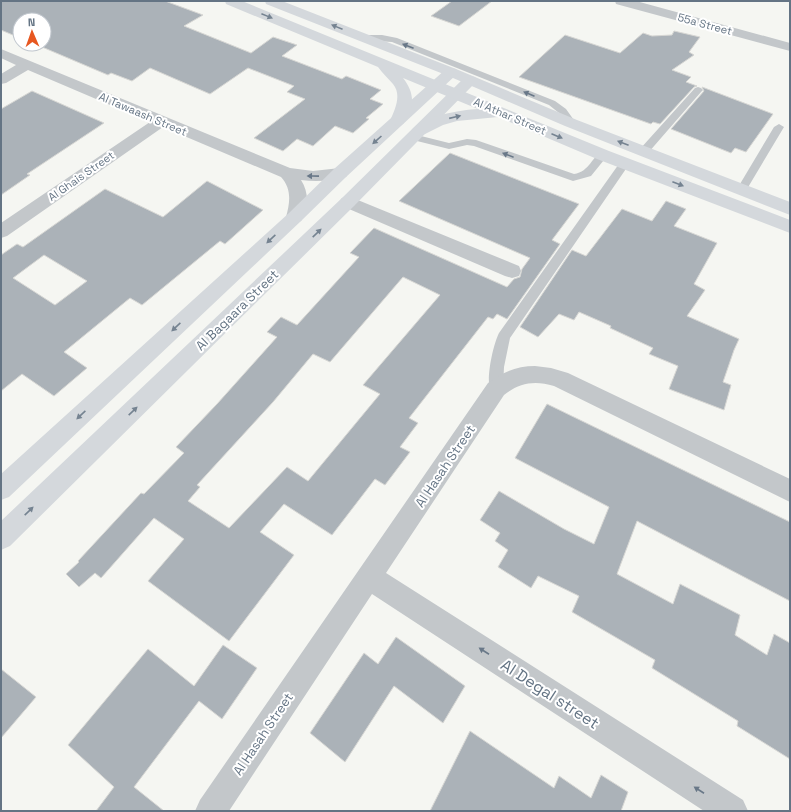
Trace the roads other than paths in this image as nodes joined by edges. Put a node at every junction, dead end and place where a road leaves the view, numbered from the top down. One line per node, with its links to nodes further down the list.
1 (230, 1): 7 (main road, Al Athar Street, one-way to 7)
2 (271, 1): 4 (main road, Al Athar Street, one-way to 2)
3 (621, 1): 5 (street, 55a Street)
4 (364, 38): 9 (main road, Al Athar Street); 17 (lane, Al Athar Street, one-way to 4)
5 (790, 47)
6 (1, 53): 8 (street, Al Tawaash Street)
7 (378, 61): 9 (main road, Al Athar Street); 16 (main road)
8 (27, 66): 10 (street); 15 (street, Al Tawaash Street)
9 (439, 77): 11 (main road, Al Athar Street); 13 (main road, Al Athar Street); 16 (main road)
10 (1, 80)
11 (475, 82): 13 (main road, Al Bagaara Street); 17 (main road, Al Athar Street)
12 (698, 90): 20 (lane)
13 (461, 96): 14 (main road, Al Athar Street); 19 (main road, Al Bagaara Street)
14 (503, 113): 19 (main road, one-way to 14); 21 (main road, Al Athar Street, one-way to 21)
15 (161, 121): 23 (street, Al Tawaash Street); 30 (street, Al Ghais Street)
16 (398, 121): 24 (main road, one-way to 24)
17 (571, 123): 20 (main road, Al Athar Street, one-way to 17)
18 (779, 127): 25 (lane)
19 (416, 134): 21 (lane, one-way to 19); 26 (main road, Al Bagaara Street)
20 (644, 151): 25 (main road, Al Athar Street)
21 (603, 155): 22 (main road, Al Athar Street)
22 (625, 164): 29 (main road, Al Athar Street, one-way to 29); 32 (lane)
23 (287, 173): 24 (street, Al Tawaash Street, one-way to 23); 28 (street)
24 (340, 173): 28 (main road)
25 (742, 189): 27 (main road, Al Athar Street)
26 (348, 202): 31 (street); 35 (main road, Al Bagaara Street, one-way to 26)
27 (790, 209)
28 (295, 216): 33 (main road, one-way to 33)
29 (786, 227)
30 (1, 232)
31 (512, 271)
32 (496, 389): 34 (street, Al Hasah Street); 36 (street, Al Hasah Street)
33 (1, 489)
34 (790, 491)
35 (1, 538)
36 (369, 577): 37 (street, Al Hasah Street); 38 (street, Al Degal street, one-way to 36)
37 (211, 811)
38 (732, 811)

